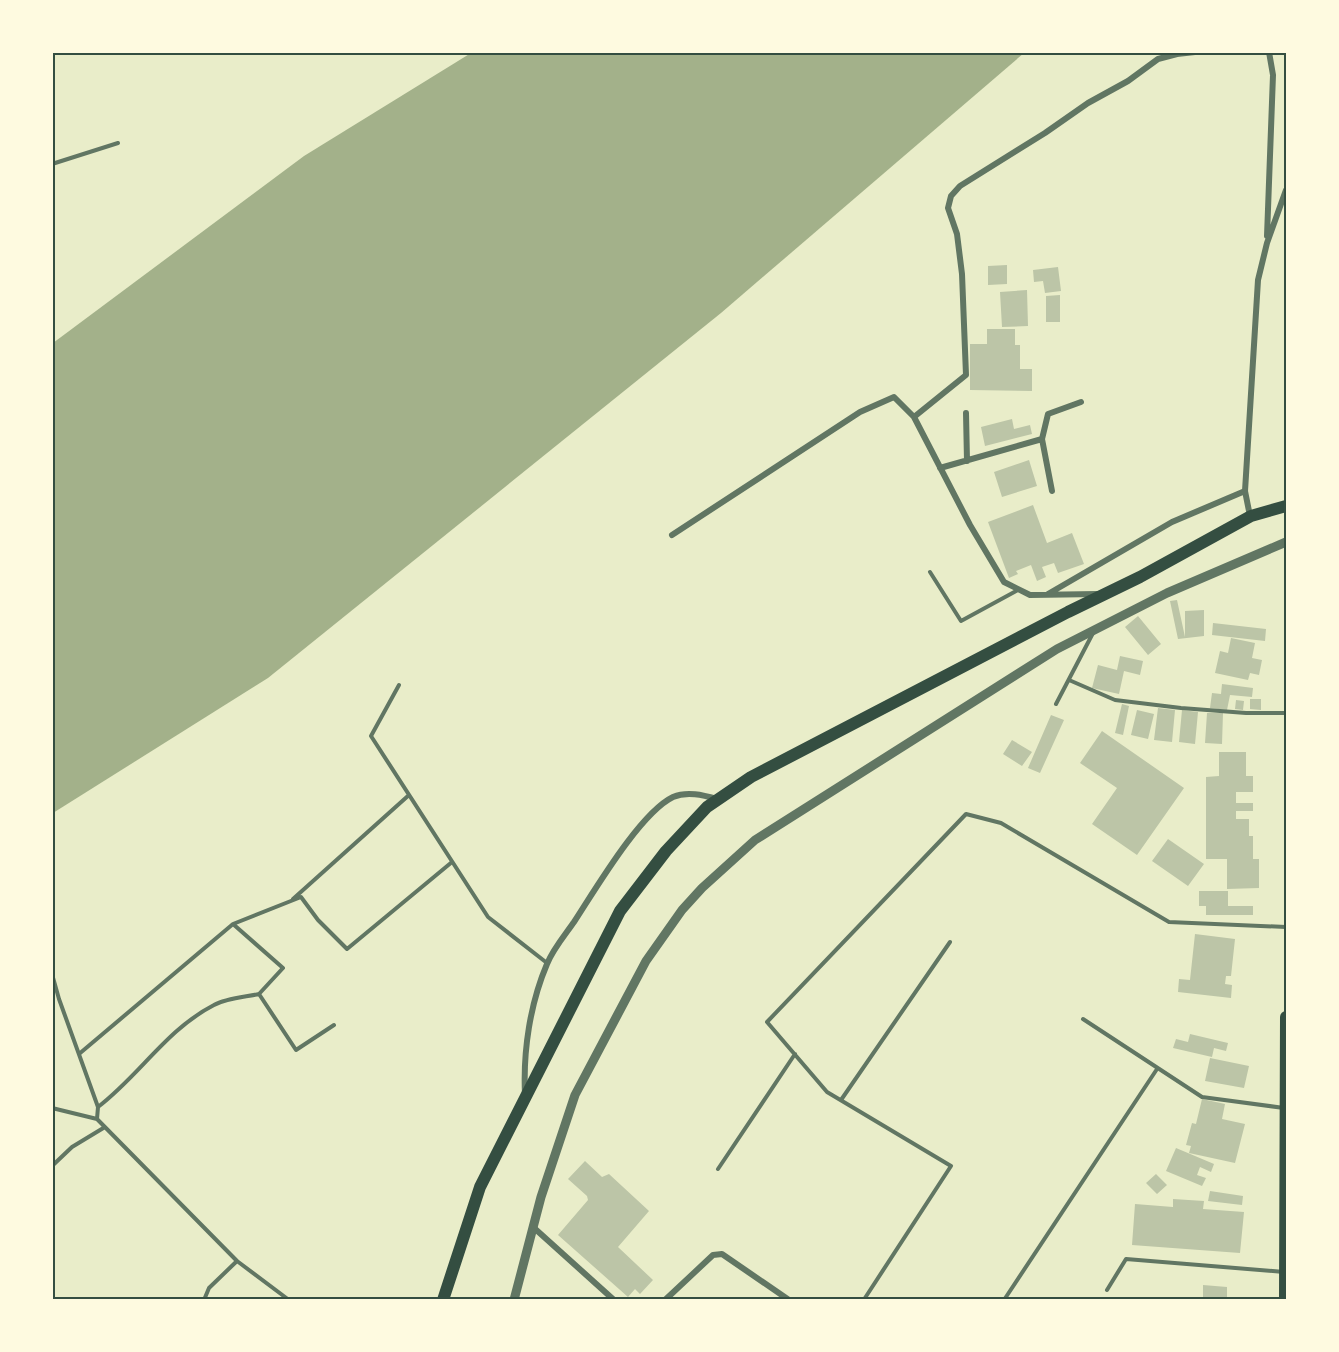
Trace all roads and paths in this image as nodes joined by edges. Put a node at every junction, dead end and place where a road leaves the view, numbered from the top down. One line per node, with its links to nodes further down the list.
1 (1195, 52): 9 (street)
2 (1269, 52): 6 (street)
3 (118, 143): 4 (lane)
4 (52, 164)
5 (1287, 190): 6 (street)
6 (1267, 243): 14 (street)
7 (1082, 402): 10 (street)
8 (966, 413): 11 (street)
9 (914, 417): 12 (street); 17 (street)
10 (1042, 439): 11 (street); 13 (street)
11 (967, 461): 12 (street)
12 (940, 468): 20 (street)
13 (1052, 491)
14 (1245, 491): 16 (street); 22 (street)
15 (1287, 506): 16 (main road)
16 (1251, 516): 21 (main road)
17 (672, 535)
18 (1287, 542): 23 (street)
19 (930, 572): 20 (lane)
20 (1019, 589): 22 (street)
21 (1104, 594): 22 (street); 29 (main road)
22 (1047, 595)
23 (1096, 628): 24 (lane); 54 (street)
24 (1069, 680): 26 (lane); 27 (lane)
25 (399, 685): 28 (lane)
26 (1056, 704)
27 (1287, 712)
28 (409, 795): 30 (lane); 31 (lane)
29 (718, 799): 35 (street); 45 (main road)
30 (452, 862): 31 (lane); 35 (lane)
31 (290, 901): 32 (lane)
32 (232, 924): 37 (lane); 41 (lane)
33 (1287, 927): 42 (lane)
34 (950, 942): 46 (lane)
35 (547, 963): 45 (street)
36 (52, 974): 41 (lane)
37 (259, 994): 40 (lane); 47 (lane)
38 (1287, 1017): 44 (main road)
39 (1083, 1019): 43 (lane)
40 (334, 1025)
41 (79, 1054): 47 (lane)
42 (795, 1054): 46 (lane); 53 (lane)
43 (1157, 1069): 49 (lane); 66 (lane)
44 (1286, 1093): 49 (main road)
45 (525, 1100): 61 (main road)
46 (841, 1100): 58 (lane)
47 (98, 1107): 50 (lane)
48 (52, 1108): 50 (lane)
49 (1285, 1108): 56 (main road)
50 (96, 1119): 51 (lane)
51 (105, 1127): 52 (lane); 55 (lane)
52 (52, 1166)
53 (718, 1169)
54 (533, 1227): 62 (street); 63 (street)
55 (237, 1261): 59 (lane); 60 (lane)
56 (1285, 1272): 57 (lane); 67 (main road)
57 (1107, 1290)
58 (865, 1298)
59 (204, 1299)
60 (289, 1299)
61 (443, 1299)
62 (514, 1299)
63 (614, 1299)
64 (665, 1299): 65 (street)
65 (789, 1299)
66 (1004, 1299)
67 (1284, 1299)

